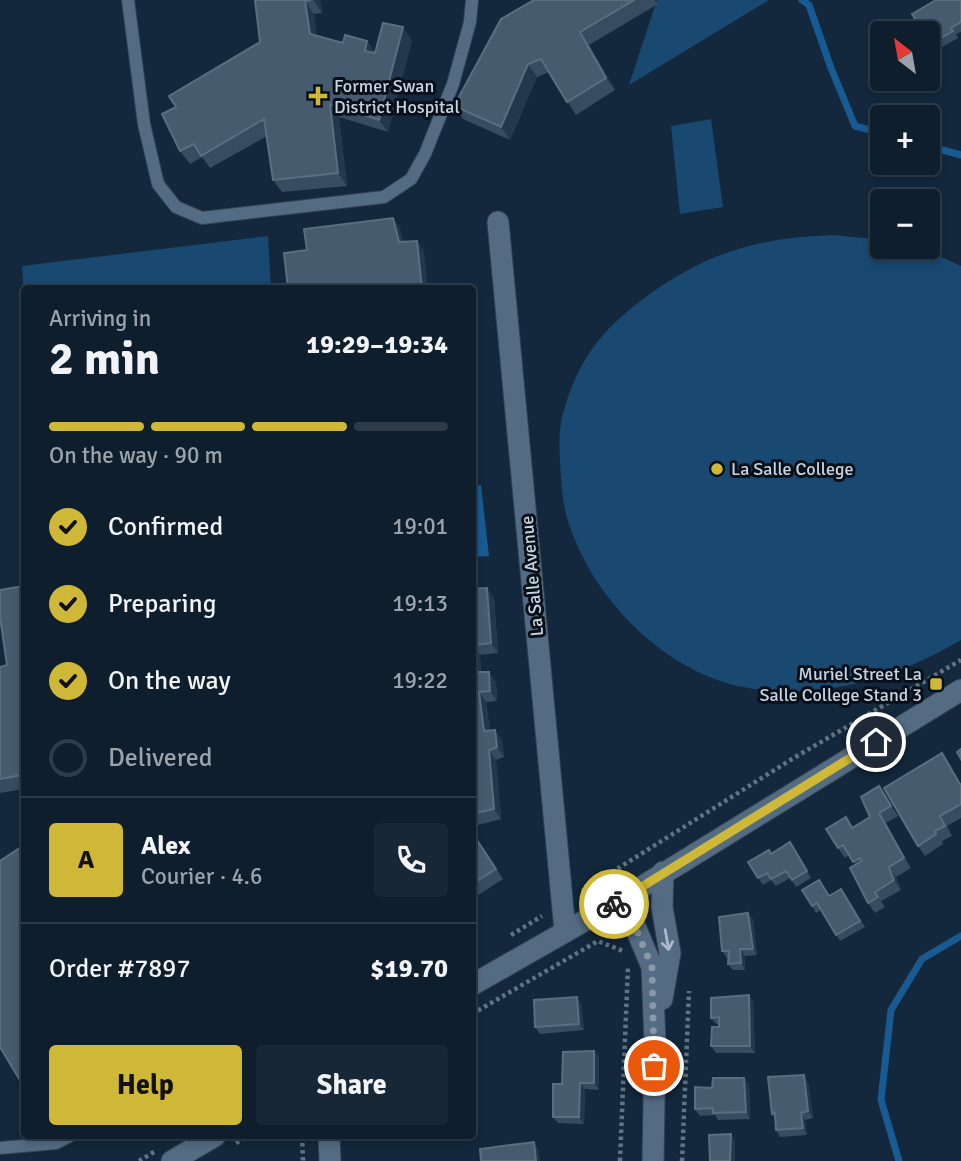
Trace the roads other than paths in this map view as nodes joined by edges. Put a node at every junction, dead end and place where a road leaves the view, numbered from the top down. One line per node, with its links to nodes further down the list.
1 (128, 0): 2 (lane)
2 (472, 0)
3 (498, 222): 7 (street, La Salle Avenue)
4 (961, 690): 5 (street)
5 (663, 872): 6 (street); 9 (street, one-way to 9)
6 (614, 904): 7 (street); 9 (street)
7 (565, 931): 8 (street)
8 (476, 983)
9 (654, 1043): 16 (street)
10 (64, 1139): 13 (lane)
11 (210, 1139): 14 (street)
12 (329, 1139): 15 (street)
13 (0, 1148)
14 (172, 1161)
15 (330, 1161)
16 (653, 1161)

